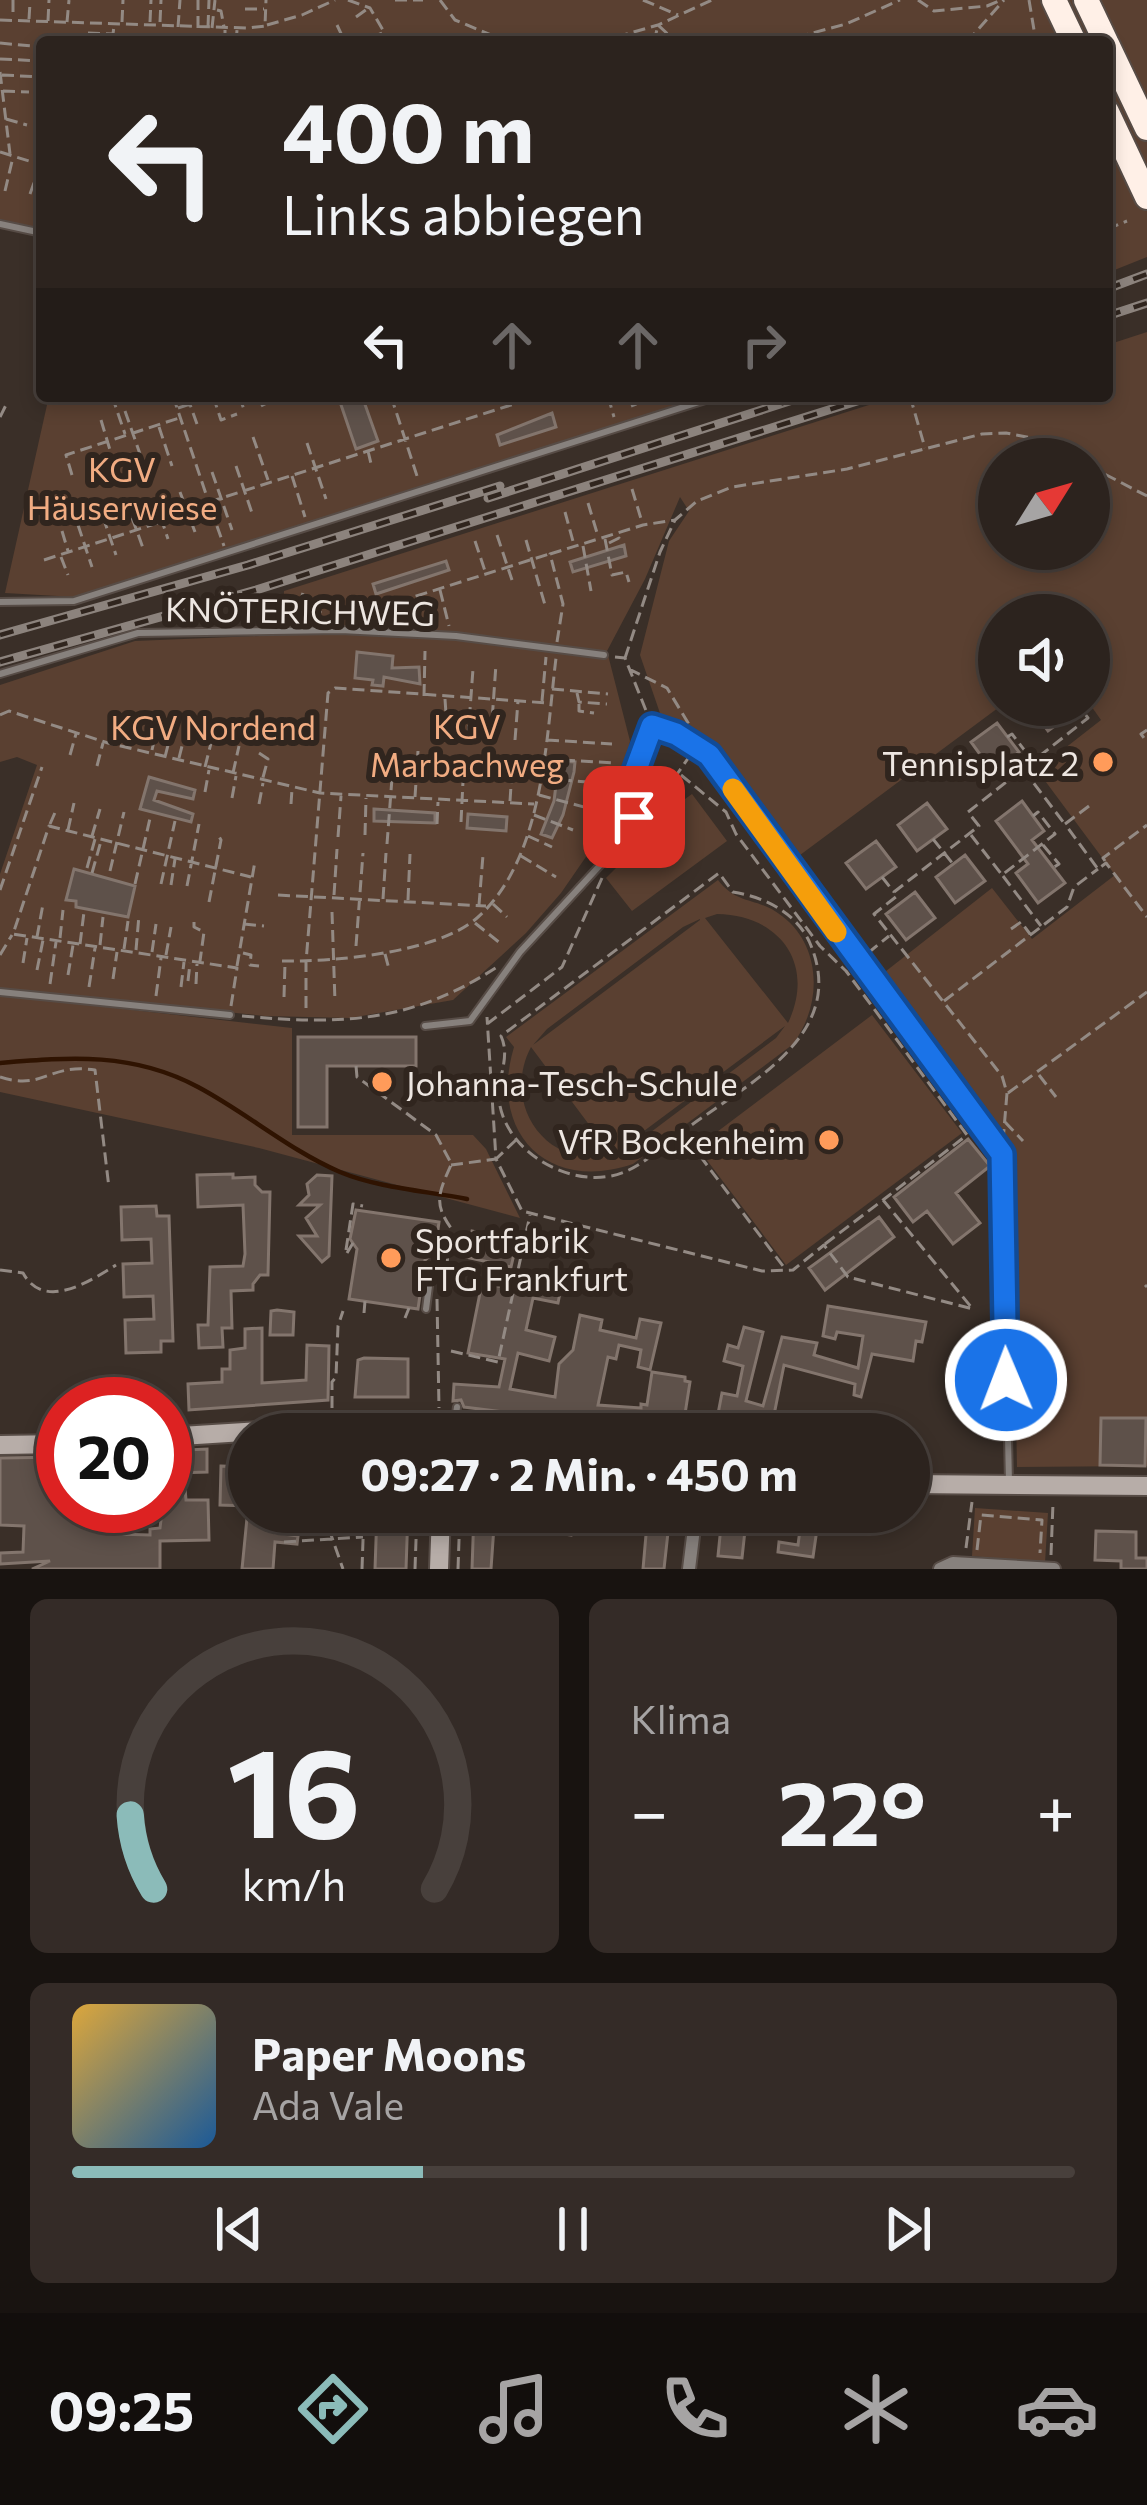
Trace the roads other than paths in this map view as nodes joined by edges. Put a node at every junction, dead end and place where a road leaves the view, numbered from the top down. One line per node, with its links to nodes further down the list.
1 (1054, 0): 3 (highway)
2 (1086, 0): 4 (highway)
3 (1071, 36)
4 (1104, 36)
5 (1113, 56): 7 (highway)
6 (1113, 125): 8 (highway)
7 (1147, 128)
8 (1147, 196)
9 (0, 224): 10 (lane)
10 (36, 232)
11 (700, 402): 12 (lane)
12 (0, 602)
13 (604, 655): 14 (lane, KNÖTERICHWEG)
14 (0, 674)
15 (0, 992): 16 (lane)
16 (230, 1016)
17 (425, 1026): 25 (lane)
18 (439, 1271): 19 (lane)
19 (426, 1309)
20 (228, 1433): 21 (main road)
21 (192, 1435)
22 (36, 1444): 23 (main road)
23 (0, 1445)
24 (930, 1484): 25 (main road)
25 (1009, 1485): 26 (main road)
26 (1147, 1486)
27 (440, 1533): 30 (main road)
28 (693, 1533): 31 (street)
29 (1048, 1566): 32 (street)
30 (439, 1569)
31 (689, 1569)
32 (940, 1569)

